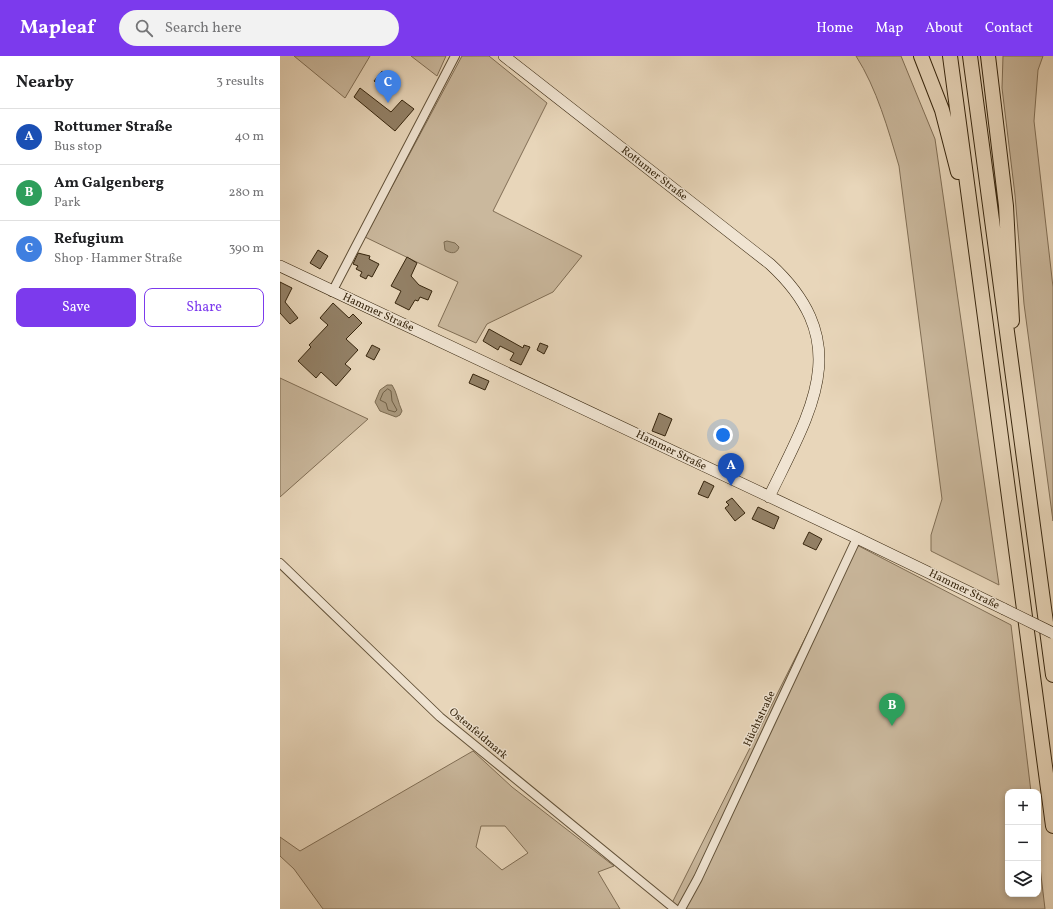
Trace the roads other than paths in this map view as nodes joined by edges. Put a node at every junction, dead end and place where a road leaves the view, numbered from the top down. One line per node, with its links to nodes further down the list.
1 (455, 56): 11 (street, Hammer Straße)
2 (504, 56): 13 (main road, Rottumer Straße)
3 (921, 56): 9 (highway)
4 (950, 56): 9 (highway)
5 (970, 56): 12 (highway)
6 (988, 56): 8 (highway)
7 (998, 56): 8 (highway)
8 (995, 116): 12 (highway)
9 (974, 238): 18 (highway)
10 (280, 266): 11 (main road, Hammer Straße)
11 (332, 292): 13 (main road, Hammer Straße)
12 (1011, 363): 17 (highway)
13 (769, 497): 14 (main road, Hammer Straße)
14 (857, 538): 16 (main road, Hammer Straße, bridge); 20 (street, Hüchtstraße)
15 (280, 563): 19 (street, Ostenfeldmark)
16 (1053, 633)
17 (1053, 675)
18 (1053, 826)
19 (675, 909)
20 (681, 909)

